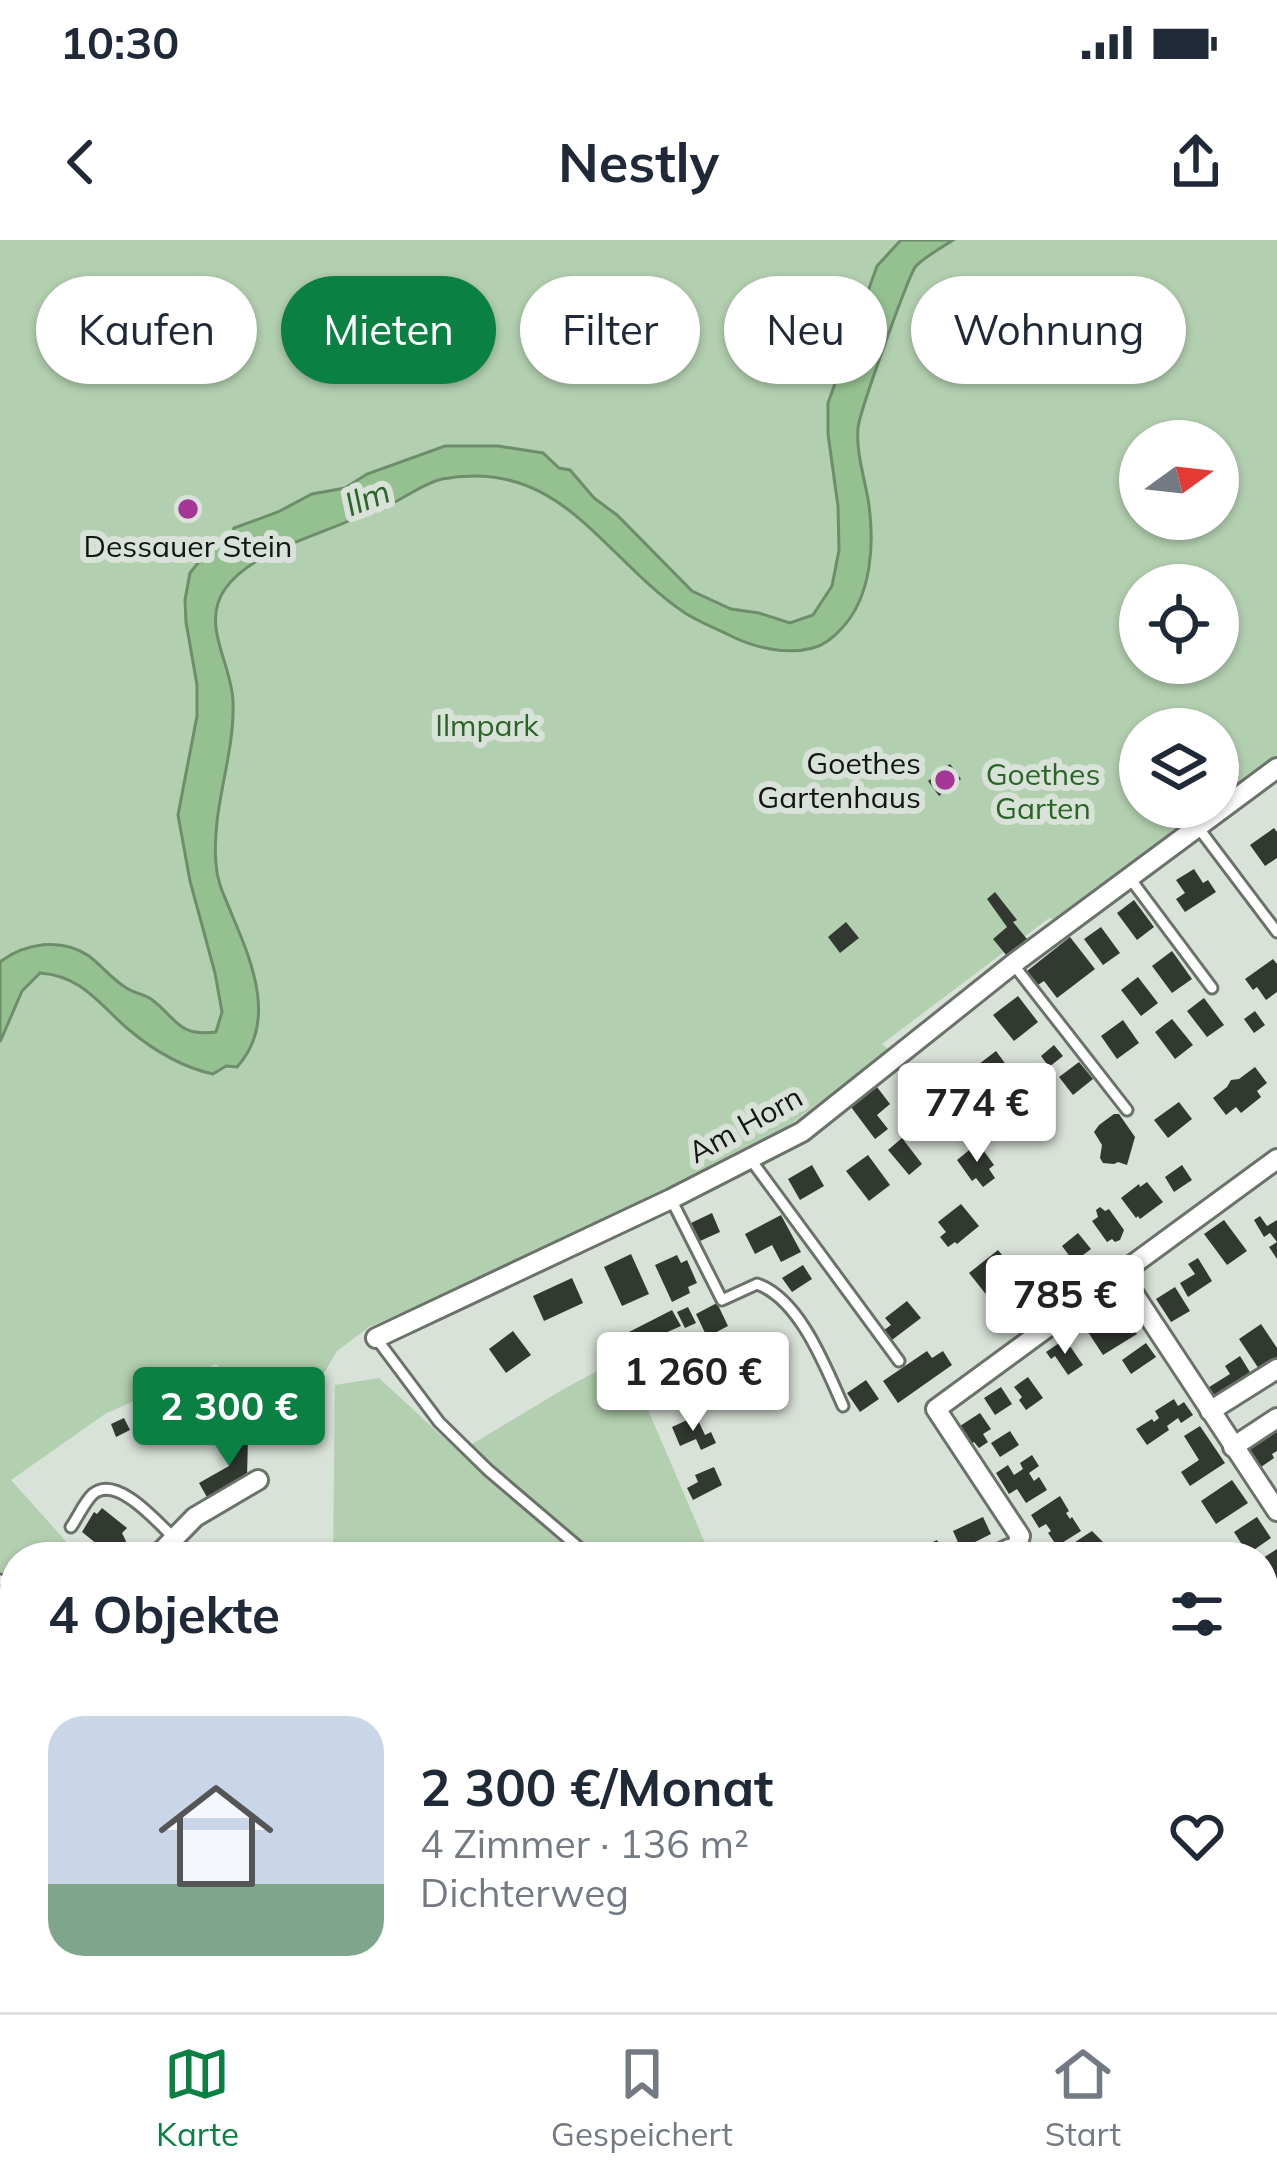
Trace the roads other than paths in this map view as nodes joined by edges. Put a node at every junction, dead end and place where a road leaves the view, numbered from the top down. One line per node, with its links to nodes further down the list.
1 (1277, 768): 2 (street, Am Horn)
2 (1239, 796)
3 (1194, 828): 5 (street, Am Horn)
4 (1199, 828): 6 (lane)
5 (1128, 876): 7 (street, Am Horn); 8 (lane)
6 (1277, 932)
7 (1013, 964): 9 (lane); 11 (street, Am Horn)
8 (1212, 988)
9 (1126, 1110)
10 (1277, 1159): 13 (street)
11 (751, 1160): 12 (street, Am Horn); 15 (lane)
12 (671, 1199): 14 (street, Am Horn); 17 (lane)
13 (1120, 1274): 18 (street); 27 (street)
14 (376, 1338): 26 (lane)
15 (898, 1361)
16 (1277, 1369): 18 (street)
17 (843, 1406)
18 (1210, 1411): 20 (street)
19 (1277, 1418): 20 (street)
20 (1233, 1447): 22 (street)
21 (258, 1480): 24 (street)
22 (1277, 1510)
23 (71, 1527): 24 (lane)
24 (174, 1538): 25 (street)
25 (170, 1542)
26 (572, 1542)
27 (1019, 1542)

